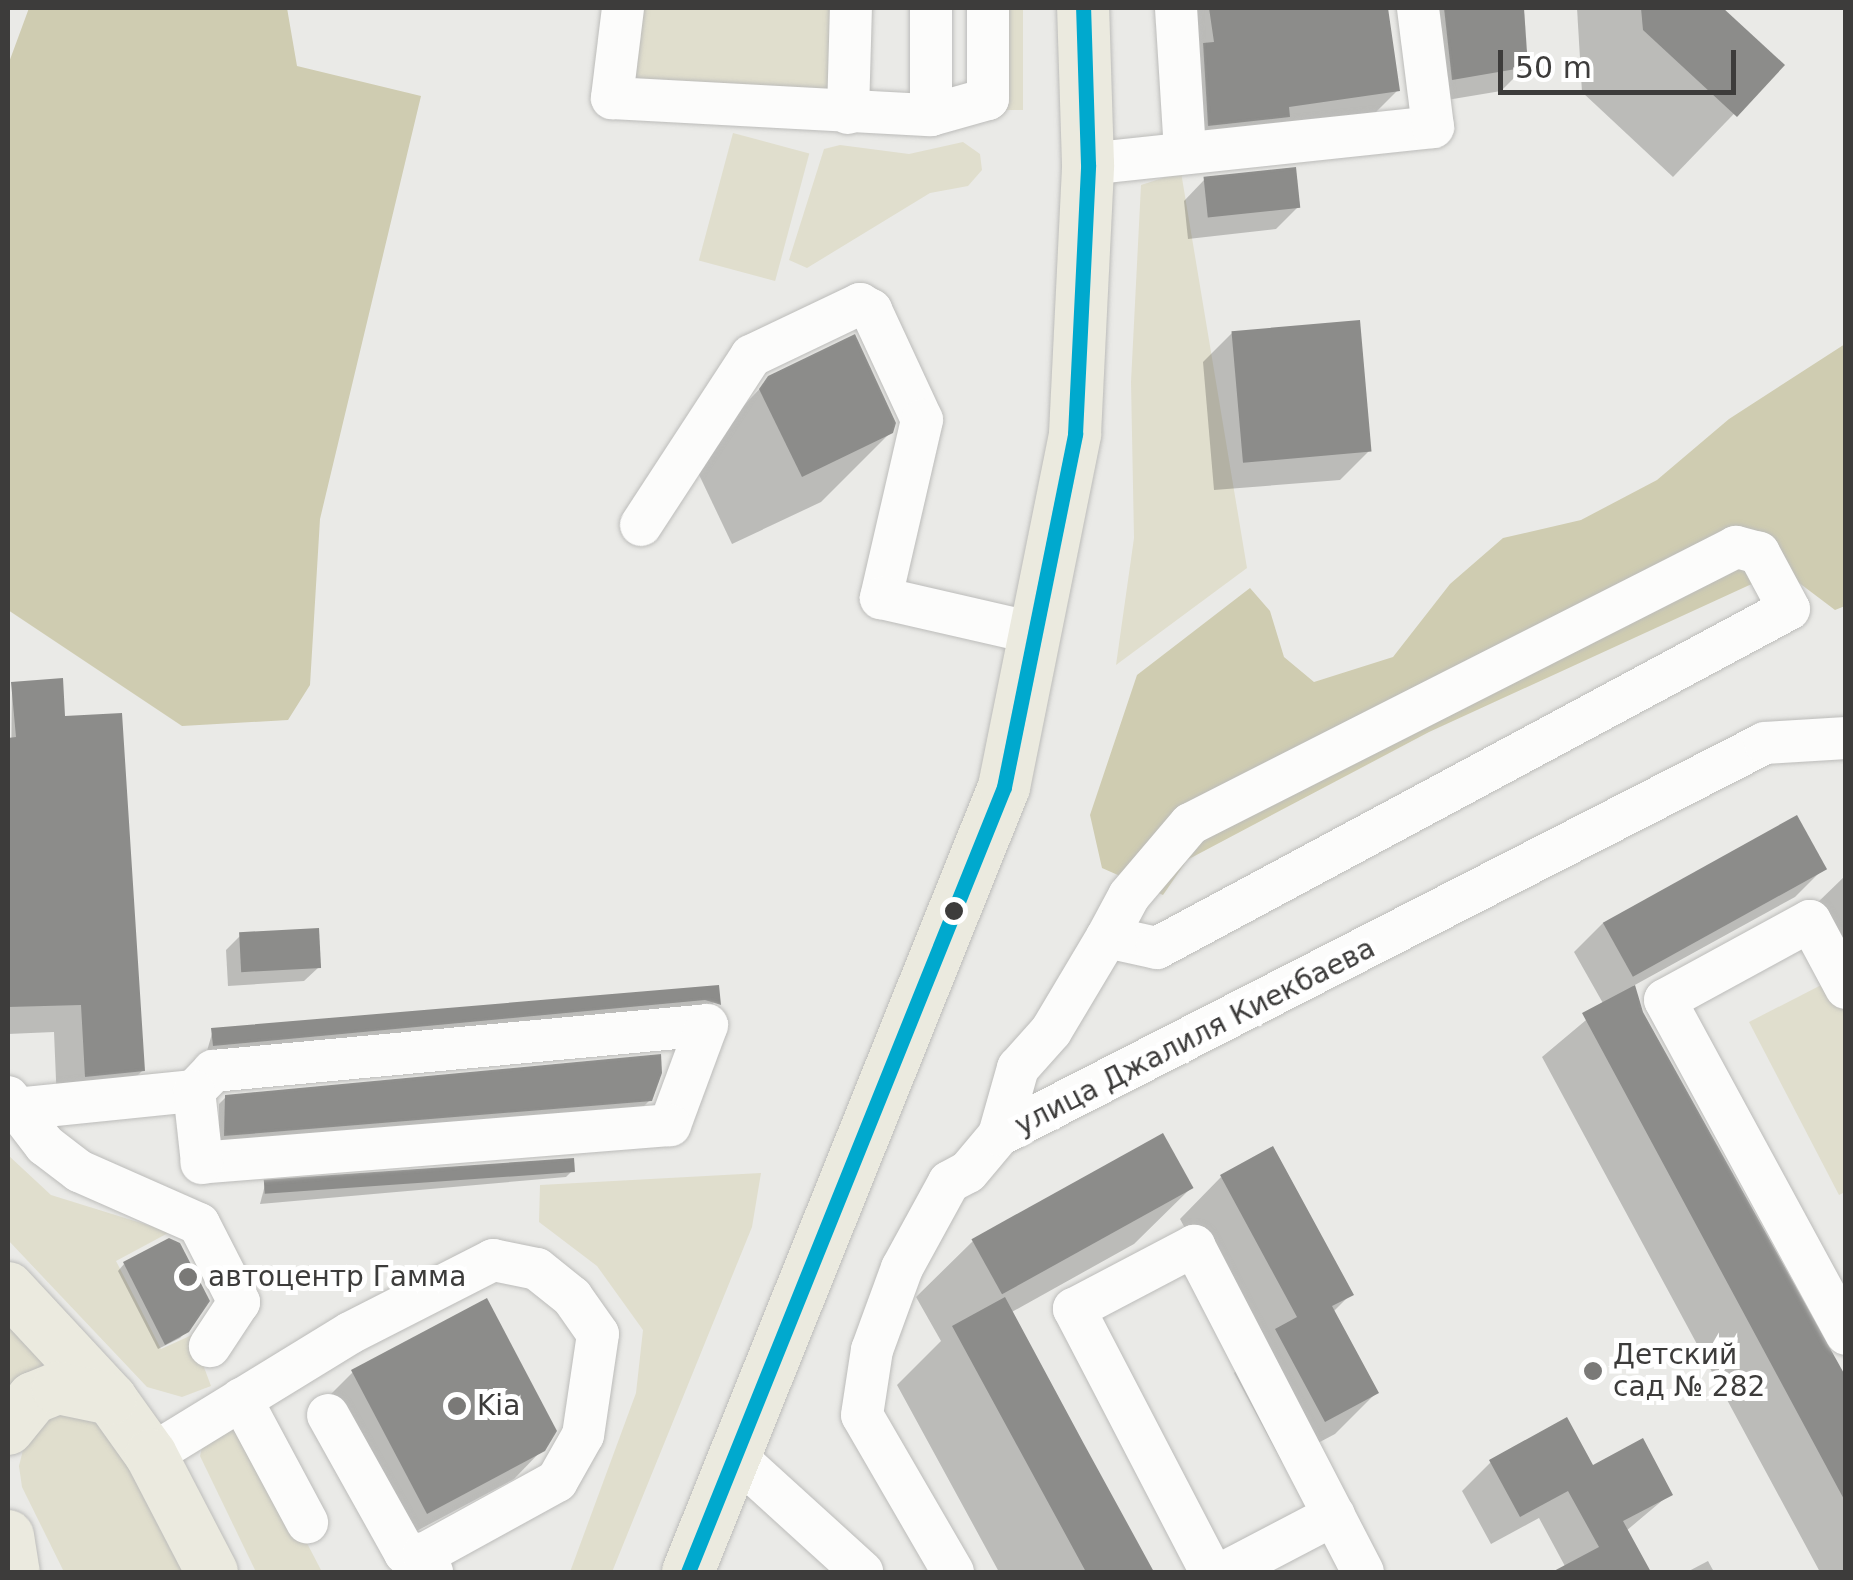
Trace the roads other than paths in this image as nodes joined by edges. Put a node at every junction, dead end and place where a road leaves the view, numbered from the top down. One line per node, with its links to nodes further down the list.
1 (623, 8): 8 (street)
2 (852, 8): 8 (street)
3 (931, 8): 9 (street)
4 (988, 8): 9 (street)
5 (1083, 8): 11 (main road)
6 (1176, 8): 10 (street)
7 (1418, 8): 10 (street)
8 (848, 113): 9 (street)
9 (932, 115)
10 (1185, 151): 11 (street)
11 (1088, 164): 13 (main road)
12 (642, 526): 13 (street)
13 (1038, 634): 28 (main road)
14 (1846, 738): 19 (street, улица Джалиля Киекбаева)
15 (1107, 936): 15 (street); 19 (street)
16 (1846, 988): 21 (street)
17 (194, 1091): 17 (street); 18 (street)
18 (12, 1103): 22 (street)
19 (999, 1135): 37 (street, улица Джалиля Киекбаева)
20 (8, 1288): 24 (main road)
21 (1846, 1334)
22 (210, 1346)
23 (241, 1398): 27 (street); 30 (street); 32 (street)
24 (111, 1399): 26 (main road); 27 (main road)
25 (328, 1415): 32 (street)
26 (8, 1429)
27 (150, 1455): 34 (main road)
28 (738, 1458): 35 (main road); 36 (street)
29 (1334, 1515): 38 (street); 39 (street); 40 (street)
30 (307, 1522)
31 (8, 1536): 33 (main road)
32 (428, 1563)
33 (14, 1572)
34 (212, 1572)
35 (688, 1572)
36 (862, 1572)
37 (953, 1572)
38 (1211, 1572)
39 (1225, 1572)
40 (1364, 1572)

